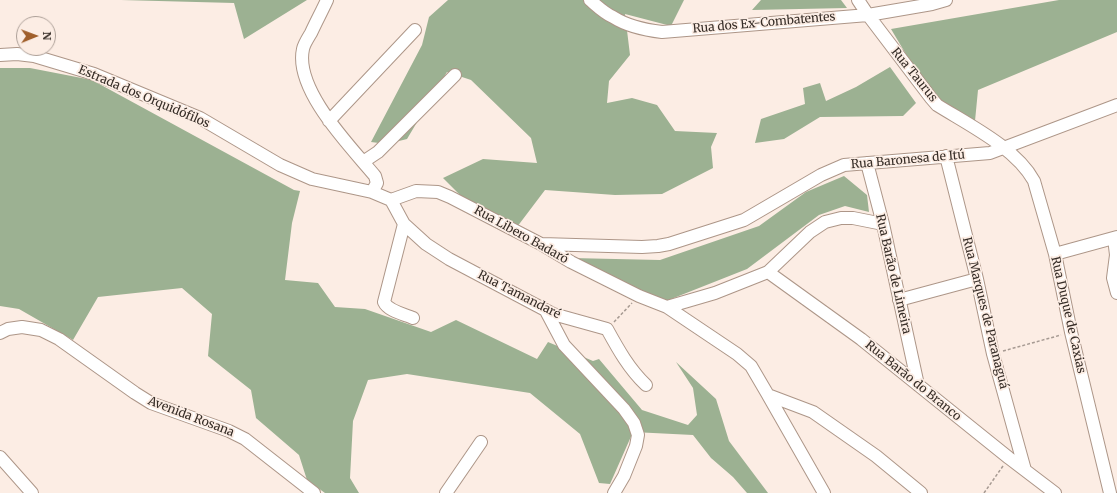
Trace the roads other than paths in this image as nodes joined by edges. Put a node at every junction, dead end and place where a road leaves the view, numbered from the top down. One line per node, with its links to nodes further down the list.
1 (327, 0): 10 (street)
2 (590, 0): 5 (street, Rua dos Ex-Combatentes)
3 (858, 0): 5 (street, Rua Taurus)
4 (946, 0): 5 (street, Rua dos Ex-Combatentes)
5 (868, 15): 11 (street, Rua Taurus)
6 (415, 30): 10 (street)
7 (0, 54): 15 (street, Estrada dos Orquidófilos)
8 (455, 75): 13 (street)
9 (1117, 105): 11 (street, Rua Baronesa de Itú)
10 (329, 121): 13 (street)
11 (1004, 148): 12 (street, Rua Baronesa de Itú); 21 (street, Rua Duque de Caxias)
12 (946, 156): 14 (street, Rua Baronesa de Itú); 23 (street, Rua Marques de Paranaguá)
13 (363, 162): 15 (street)
14 (867, 163): 18 (street, Rua Barão de Limeira); 20 (street, Rua Baronesa de Itú)
15 (372, 192): 16 (street)
16 (391, 200): 17 (street, Rua Tamandaré); 20 (street, Rua Libero Badaró)
17 (404, 224): 27 (street, Rua Tamandaré); 28 (street)
18 (883, 224): 22 (street); 25 (street, Rua Barão de Limeira)
19 (1116, 238): 21 (street); 24 (street)
20 (541, 244): 26 (street, Rua Libero Badaró)
21 (1055, 254): 43 (street, Rua Duque de Caxias)
22 (768, 272): 26 (street); 31 (street, Rua Barão do Branco)
23 (977, 280): 25 (street); 35 (street, Rua Marques de Paranaguá)
24 (1117, 293)
25 (899, 300): 31 (street, Rua Barão de Limeira)
26 (667, 308): 32 (street)
27 (546, 311): 30 (street, Rua Tamandaré); 39 (street)
28 (413, 318)
29 (0, 333): 37 (street, Avenida Rosana)
30 (646, 385)
31 (918, 385): 35 (street, Rua Barão do Branco)
32 (768, 395): 40 (street); 41 (street)
33 (481, 442): 38 (street)
34 (0, 457): 36 (street)
35 (1025, 470): 42 (street, Rua Barão do Branco)
36 (32, 493)
37 (314, 493)
38 (446, 493)
39 (614, 493)
40 (824, 493)
41 (920, 493)
42 (1055, 493)
43 (1110, 493)

